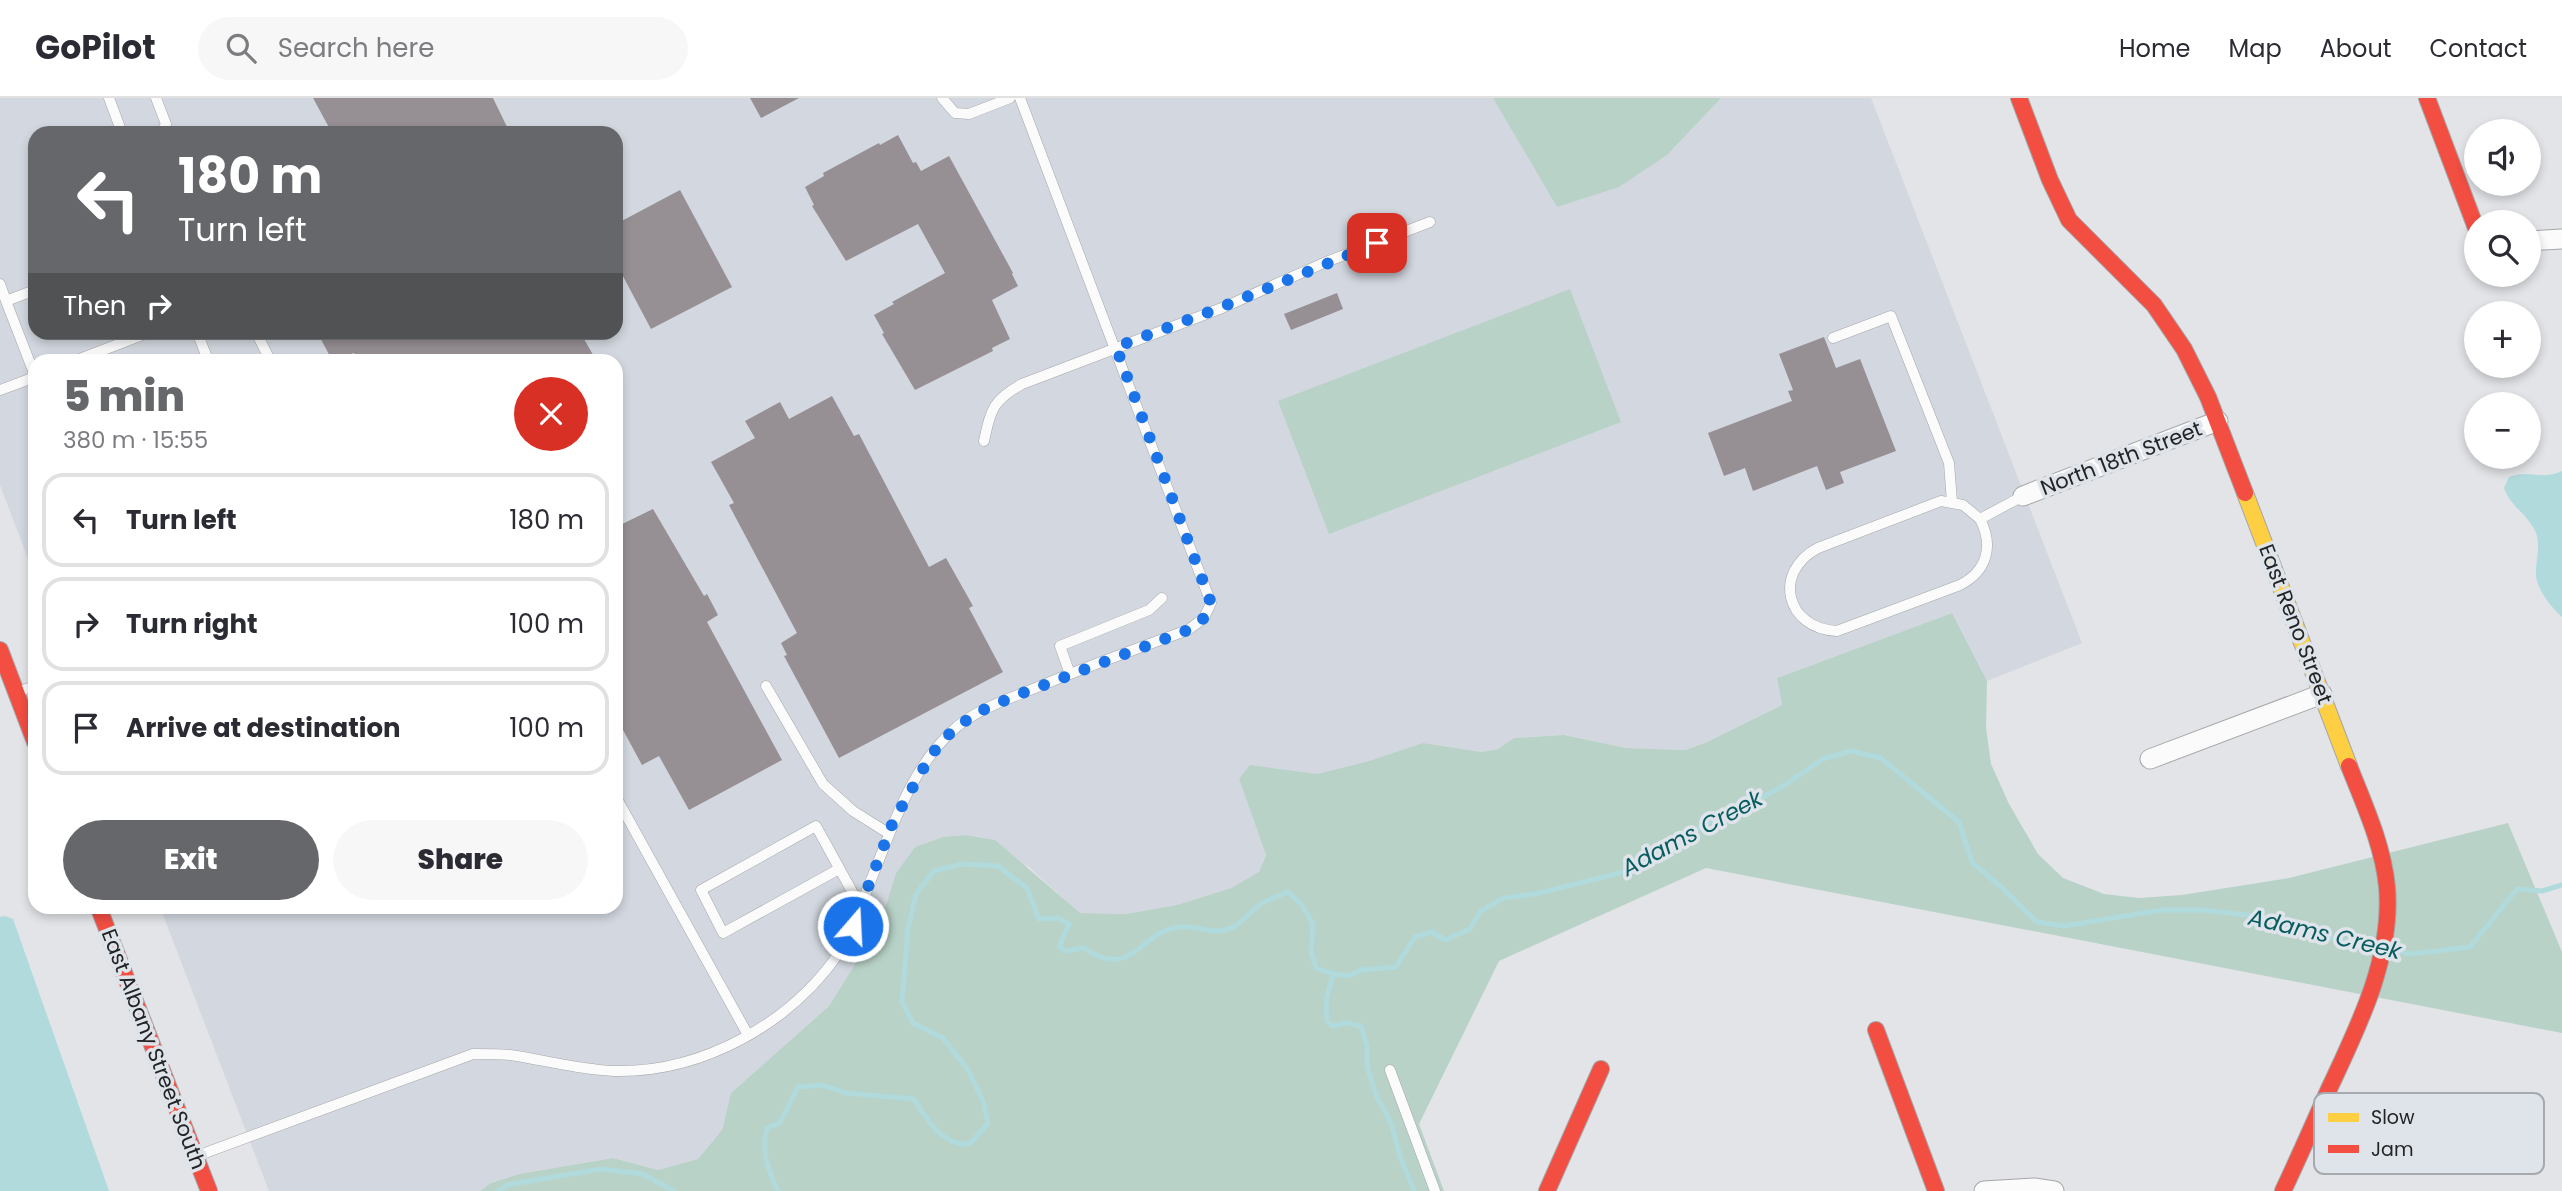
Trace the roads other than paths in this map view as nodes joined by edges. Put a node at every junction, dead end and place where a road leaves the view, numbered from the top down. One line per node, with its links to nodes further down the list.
1 (109, 98): 8 (lane)
2 (156, 98): 9 (lane)
3 (942, 98): 4 (lane)
4 (1010, 98)
5 (1020, 98): 19 (lane)
6 (2018, 98): 24 (street, East Reno Street)
7 (2427, 98): 10 (street)
8 (119, 126)
9 (165, 126)
10 (2469, 210)
11 (1430, 222): 19 (lane)
12 (2562, 239): 13 (street)
13 (2541, 240)
14 (0, 284): 16 (lane)
15 (28, 293): 16 (lane)
16 (6, 301): 21 (lane)
17 (1833, 338): 27 (lane)
18 (129, 340): 20 (lane)
19 (1116, 347): 25 (lane); 31 (lane)
20 (93, 354)
21 (28, 358)
22 (28, 379): 23 (lane)
23 (0, 390)
24 (2218, 421): 26 (street, North 18th Street); 35 (street, East Reno Street)
25 (984, 441)
26 (2023, 496): 28 (lane)
27 (1952, 502): 28 (lane); 28 (lane)
28 (1980, 519)
29 (1162, 598): 31 (lane)
30 (0, 650): 34 (street)
31 (1070, 674): 39 (lane)
32 (766, 686): 39 (lane)
33 (28, 688): 34 (lane)
34 (17, 692): 36 (street)
35 (2322, 694): 37 (street); 47 (street, East Reno Street)
36 (28, 723)
37 (2150, 759)
38 (623, 810): 44 (lane)
39 (888, 833): 41 (lane)
40 (839, 869): 40 (lane); 41 (lane)
41 (860, 906): 44 (lane)
42 (101, 914): 49 (street, East Albany Street South)
43 (1876, 1030): 53 (street)
44 (748, 1035): 49 (lane)
45 (1601, 1069): 52 (street)
46 (1390, 1070): 51 (lane)
47 (2327, 1093)
48 (2314, 1122): 56 (street, East Reno Street)
49 (196, 1156): 50 (street, East Albany Street South)
50 (209, 1191)
51 (1435, 1191)
52 (1547, 1191)
53 (1936, 1191)
54 (1984, 1191): 55 (street)
55 (2053, 1191)
56 (2283, 1191)

